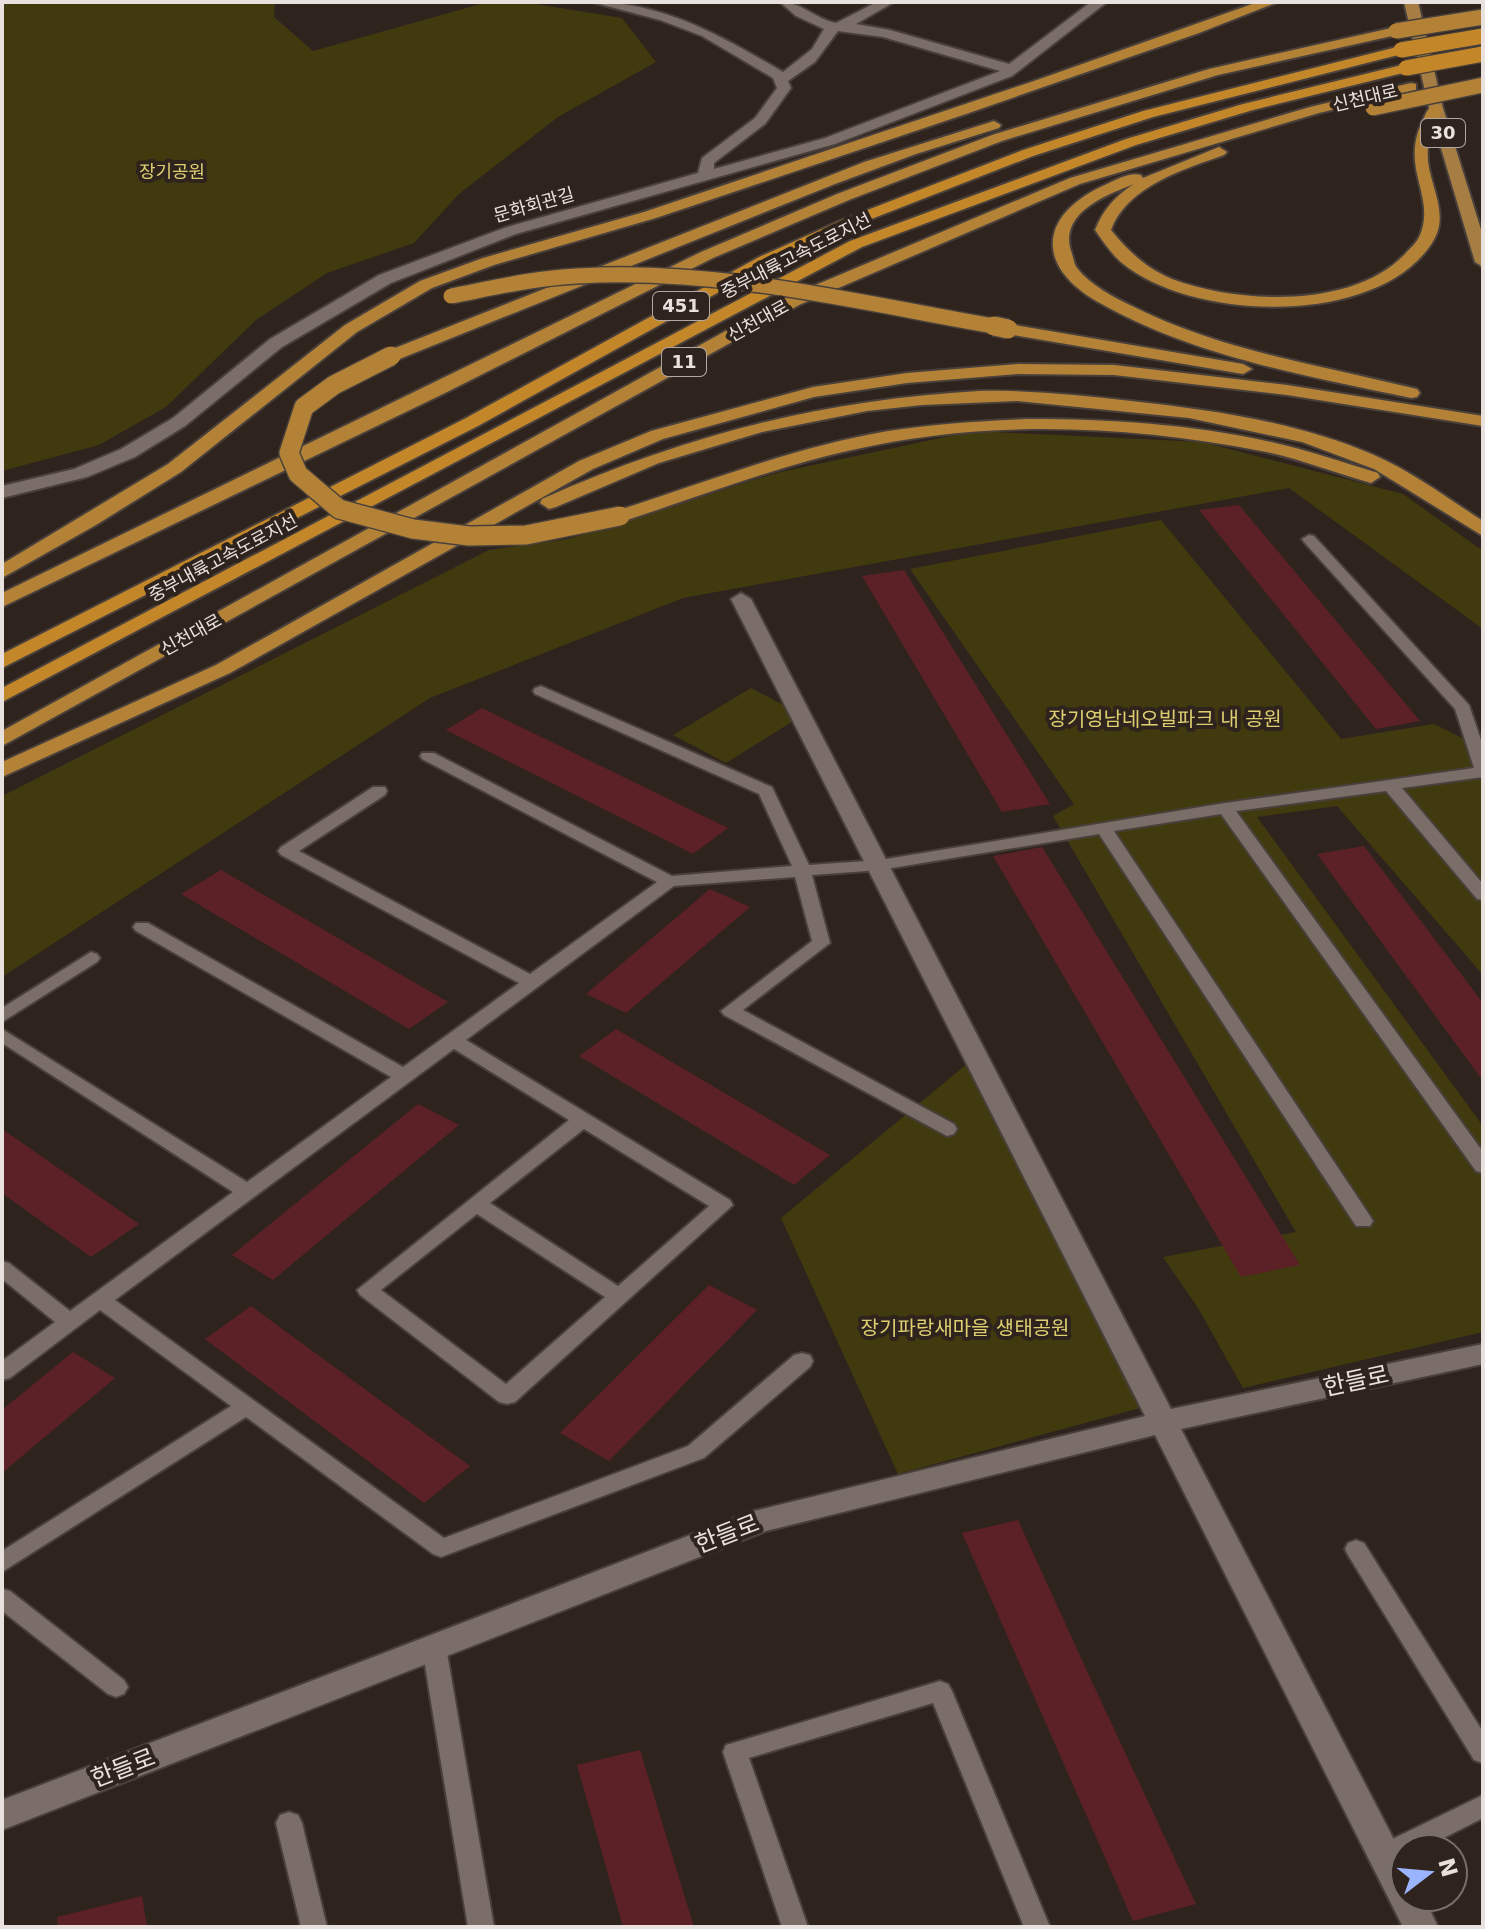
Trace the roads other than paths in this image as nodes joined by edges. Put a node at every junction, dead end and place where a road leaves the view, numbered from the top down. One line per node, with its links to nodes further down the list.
1 (603, 2): 14 (street)
2 (787, 2): 8 (street)
3 (887, 2): 8 (street)
4 (1100, 2): 11 (street, 문화회관길)
5 (1271, 2): 20 (highway)
6 (1411, 2): 16 (main road, 30)
7 (1483, 17): 12 (highway, bridge)
8 (831, 29): 11 (street); 14 (street)
9 (1483, 36): 31 (highway, 중부내륙고속도로지선 / 451, bridge)
10 (1483, 54): 33 (highway, 중부내륙고속도로지선 / 451, bridge)
11 (1011, 69): 18 (street, 문화회관길)
12 (1214, 72): 25 (highway, bridge); 30 (highway)
13 (1483, 74): 34 (highway, 신천대로 / 11)
14 (780, 79): 18 (street)
15 (1483, 85): 17 (highway, bridge)
16 (1436, 108): 17 (highway); 19 (main road, 30)
17 (1208, 156): 21 (highway)
18 (705, 176): 24 (street, 문화회관길)
19 (1483, 262)
20 (306, 361): 21 (highway, bridge); 27 (highway)
21 (1411, 401): 22 (highway); 23 (highway); 28 (highway)
22 (1483, 405)
23 (1483, 421)
24 (2, 492)
25 (1477, 527): 28 (highway)
26 (1309, 539): 37 (lane)
27 (2, 572)
28 (372, 585): 36 (highway)
29 (741, 599): 42 (street)
30 (2, 601)
31 (2, 662)
32 (541, 691): 43 (lane)
33 (2, 696)
34 (2, 740)
35 (428, 756): 44 (lane)
36 (2, 770)
37 (1483, 772): 38 (lane)
38 (1390, 785): 40 (lane); 45 (lane)
39 (379, 791): 48 (lane)
40 (1225, 808): 41 (lane); 55 (lane)
41 (1103, 827): 42 (lane); 58 (lane)
42 (880, 865): 43 (lane); 67 (street)
43 (802, 869): 44 (lane); 54 (lane)
44 (669, 881): 48 (lane)
45 (1483, 895)
46 (142, 927): 52 (lane)
47 (91, 958): 49 (lane)
48 (531, 982): 51 (lane)
49 (2, 1016)
50 (2, 1035): 56 (lane)
51 (453, 1040): 52 (lane); 53 (lane)
52 (404, 1076): 56 (lane)
53 (583, 1119): 57 (lane); 60 (lane)
54 (947, 1129)
55 (1483, 1166)
56 (247, 1191): 61 (lane)
57 (476, 1204): 60 (lane); 60 (lane)
58 (1363, 1221)
59 (2, 1268): 62 (lane)
60 (619, 1296)
61 (101, 1300): 62 (lane); 66 (lane)
62 (70, 1322): 65 (lane)
63 (1483, 1354): 67 (street, 한들로)
64 (802, 1361): 66 (lane)
65 (2, 1372)
66 (247, 1406): 69 (lane)
67 (1164, 1422): 71 (street, 한들로); 77 (street)
68 (1356, 1549): 73 (lane)
69 (2, 1563)
70 (2, 1598): 72 (lane)
71 (434, 1647): 75 (street, 한들로); 80 (lane)
72 (116, 1687)
73 (1483, 1753)
74 (1483, 1806): 77 (lane)
75 (2, 1815)
76 (289, 1823): 79 (lane)
77 (1385, 1855): 78 (street)
78 (1389, 1863)
79 (314, 1927)
80 (481, 1927)
81 (795, 1927): 82 (lane)
82 (1037, 1927)

